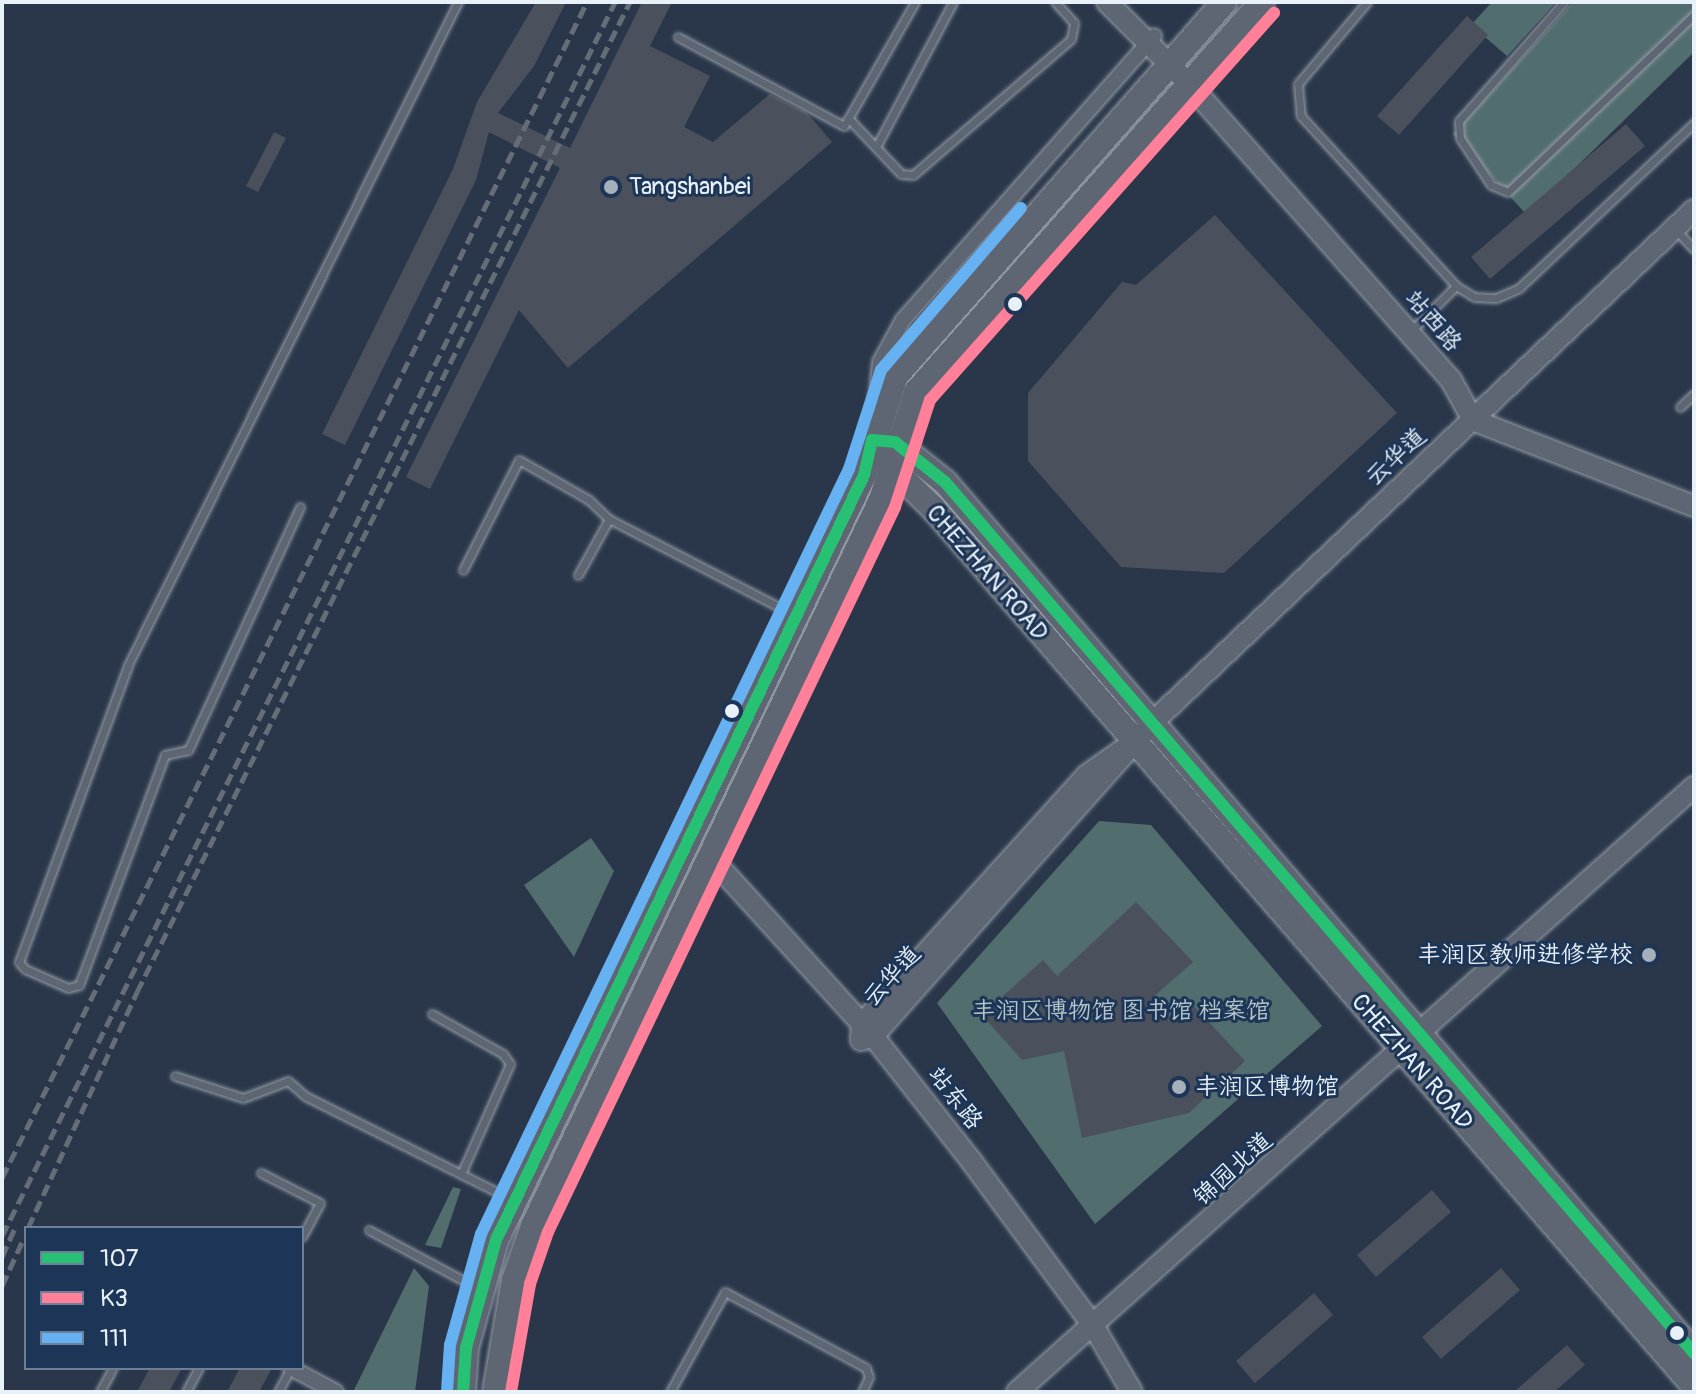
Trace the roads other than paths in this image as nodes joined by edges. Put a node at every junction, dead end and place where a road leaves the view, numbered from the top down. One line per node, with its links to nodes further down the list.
1 (458, 2): 30 (lane)
2 (915, 2): 16 (lane)
3 (953, 2): 18 (lane)
4 (1055, 2): 18 (lane)
5 (1107, 2): 13 (street, 站西路)
6 (1123, 2): 13 (street, 站西路)
7 (1224, 2): 14 (main road)
8 (1262, 2): 15 (main road)
9 (1367, 2): 22 (lane)
10 (1564, 2): 11 (lane)
11 (1694, 15)
12 (678, 37): 16 (lane)
13 (1150, 41): 14 (street, 站西路); 27 (street)
14 (1172, 63): 15 (street, 站西路); 27 (main road)
15 (1190, 85): 23 (street, 站西路); 27 (main road)
16 (850, 120): 18 (lane)
17 (1694, 123): 22 (lane)
18 (876, 147)
19 (1694, 210): 20 (street, 云华道)
20 (1674, 229): 21 (lane); 26 (street, 云华道)
21 (1694, 249)
22 (1456, 286): 23 (lane)
23 (1409, 333): 26 (street, 站西路)
24 (1694, 394): 25 (lane)
25 (1680, 407)
26 (1473, 420): 29 (street); 35 (street, 云华道)
27 (884, 441): 28 (main road); 34 (main road); 35 (main road, CHEZHAN ROAD)
28 (890, 471): 36 (main road, CHEZHAN ROAD); 38 (main road)
29 (1694, 506)
30 (300, 507)
31 (609, 519): 32 (lane); 33 (lane); 34 (lane)
32 (463, 570)
33 (578, 575)
34 (796, 616): 39 (main road)
35 (1152, 723): 36 (street, 云华道); 42 (main road, CHEZHAN ROAD)
36 (1134, 742): 41 (street, 云华道); 42 (main road, CHEZHAN ROAD)
37 (1694, 787): 42 (street, 锦园北道)
38 (703, 873): 39 (main road); 41 (street, 站东路); 62 (main road)
39 (664, 888): 46 (main road)
40 (432, 1014): 45 (lane)
41 (865, 1033): 50 (street, 站东路)
42 (1412, 1045): 50 (street, 锦园北道); 51 (main road, CHEZHAN ROAD); 56 (main road, CHEZHAN ROAD)
43 (175, 1076): 45 (lane)
44 (261, 1173): 48 (lane)
45 (461, 1174): 46 (lane)
46 (513, 1200): 49 (main road)
47 (369, 1230): 49 (lane)
48 (304, 1233)
49 (479, 1289): 61 (main road)
50 (1089, 1332): 65 (street, 锦园北道); 66 (street, 站东路); 67 (street, 站东路)
51 (1694, 1353)
52 (112, 1370): 57 (lane)
53 (198, 1370): 58 (lane)
54 (290, 1370): 59 (lane)
55 (295, 1370): 60 (street)
56 (1694, 1386)
57 (100, 1392)
58 (186, 1392)
59 (278, 1392)
60 (336, 1392)
61 (463, 1392)
62 (495, 1392)
63 (670, 1392): 64 (lane)
64 (862, 1392)
65 (1017, 1392)
66 (1116, 1392)
67 (1132, 1392)

